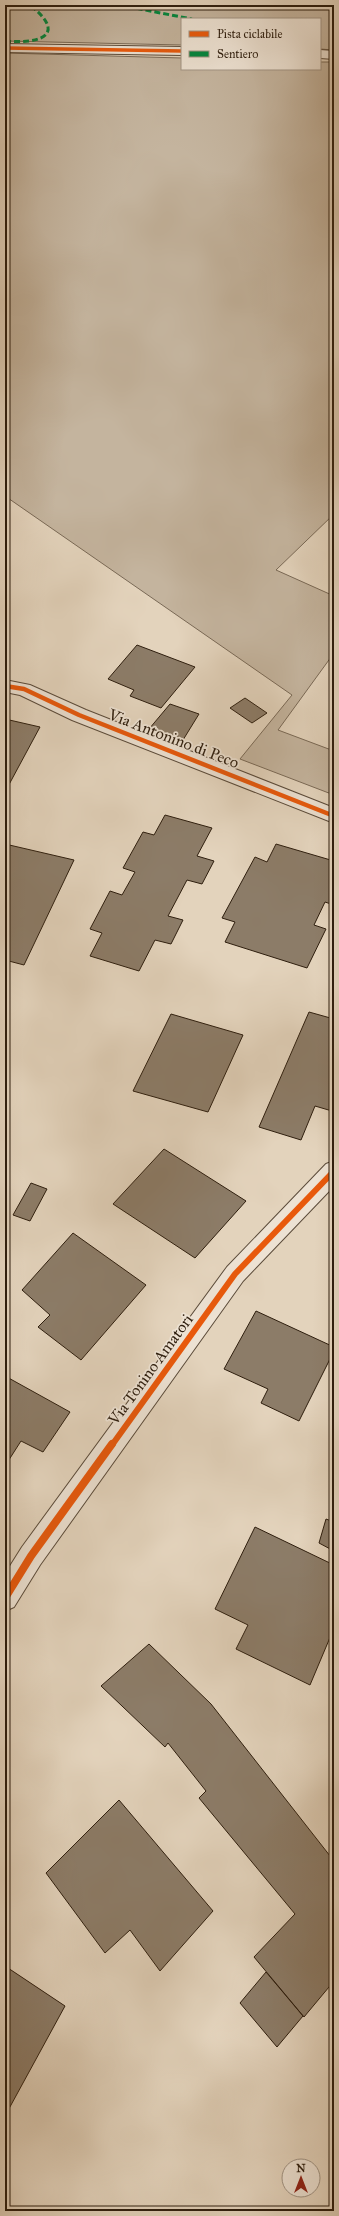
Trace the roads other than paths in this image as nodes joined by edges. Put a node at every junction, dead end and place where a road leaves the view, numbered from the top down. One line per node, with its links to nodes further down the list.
1 (5, 48): 2 (street)
2 (181, 51)
3 (321, 54): 4 (street)
4 (334, 55)
5 (5, 686): 6 (street, Via Antonino di Peco)
6 (334, 816)
7 (334, 1171): 8 (street, Via Tonino Amatori)
8 (5, 1598)

